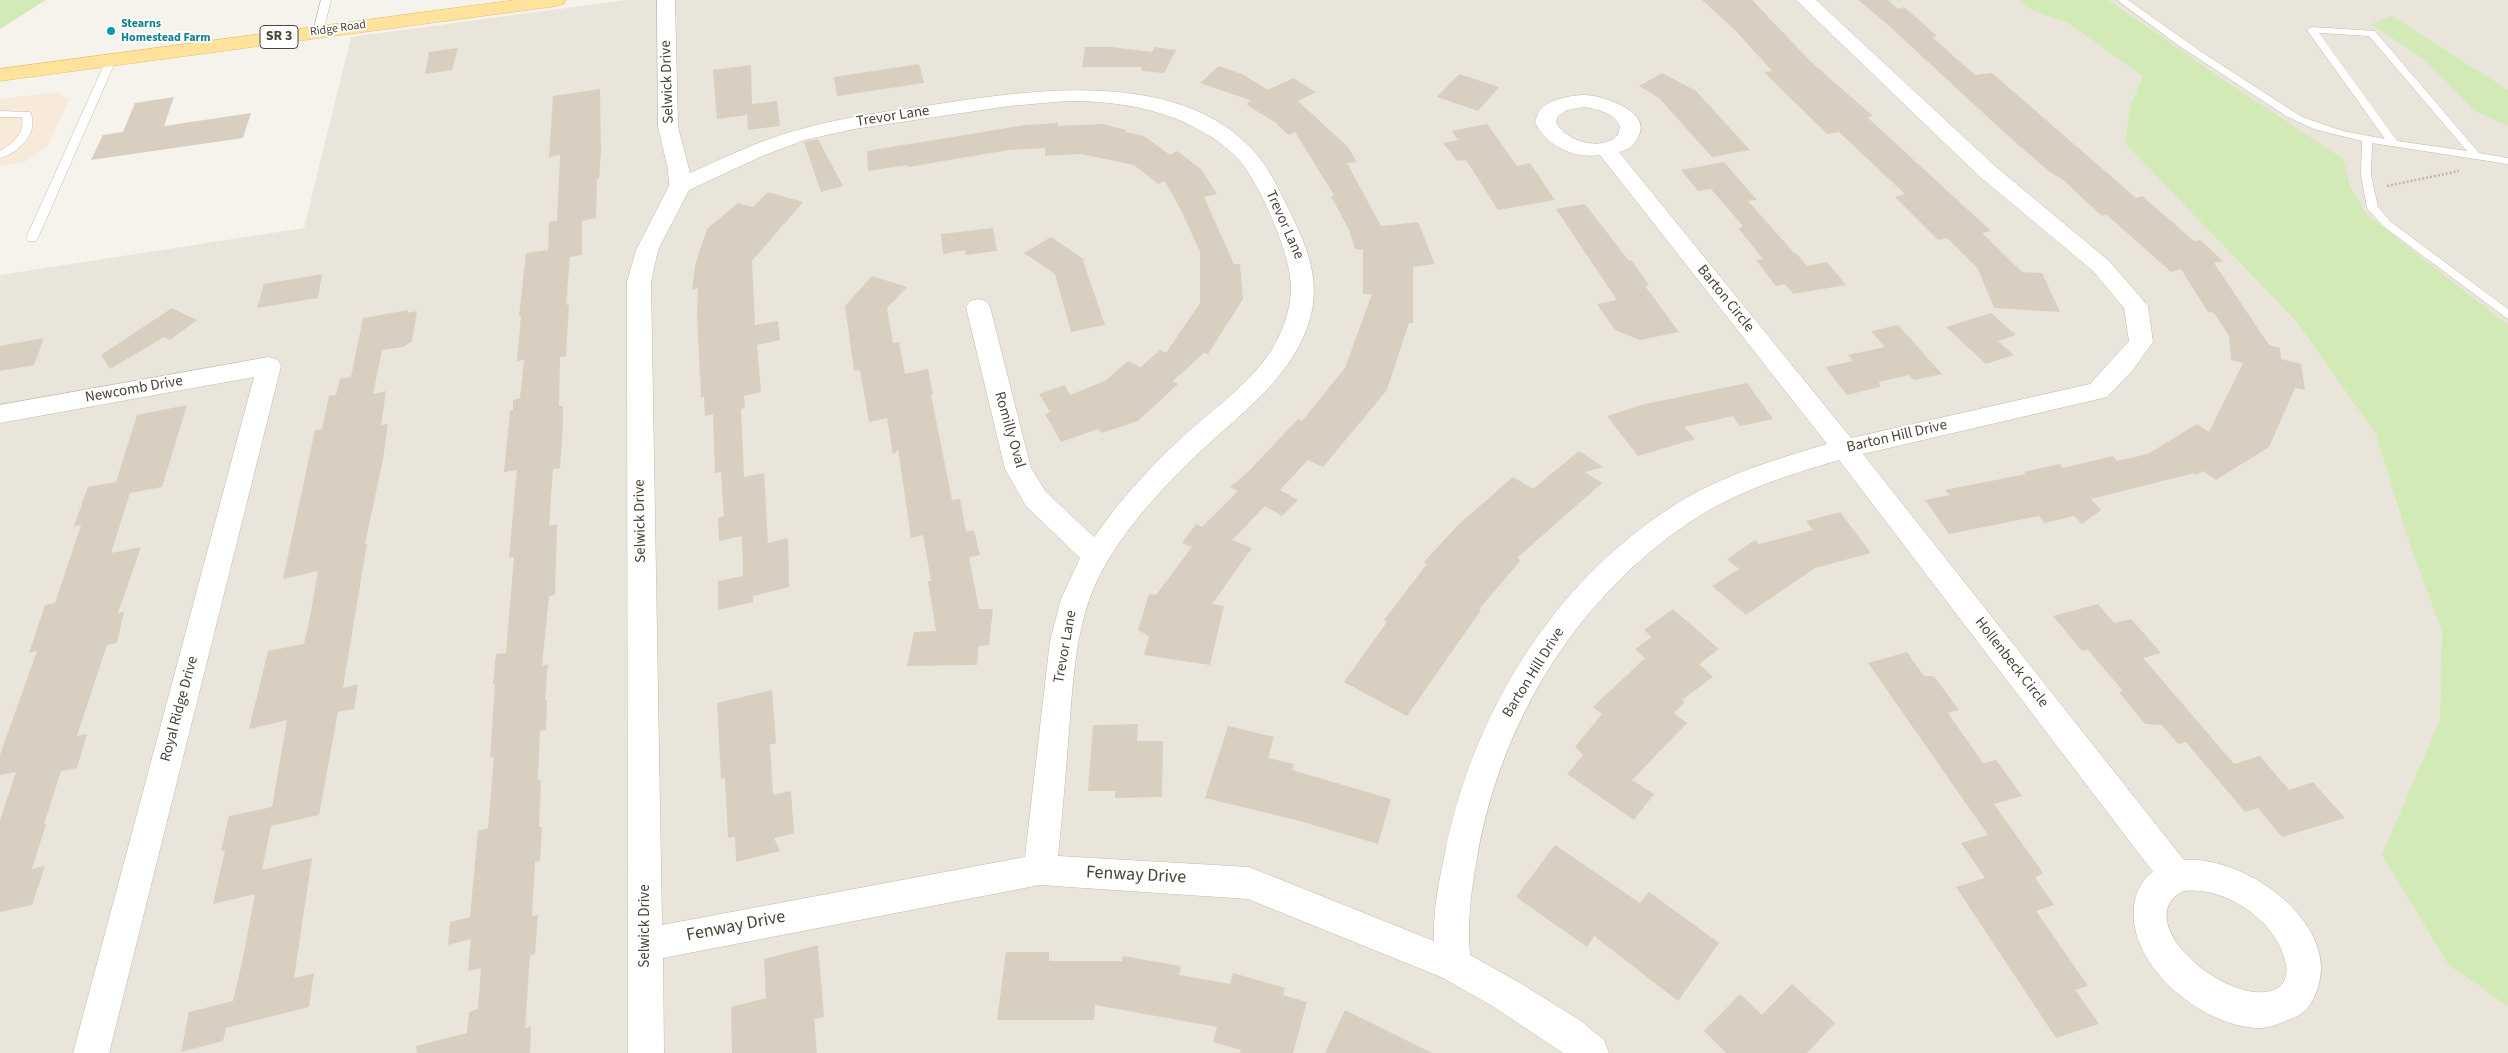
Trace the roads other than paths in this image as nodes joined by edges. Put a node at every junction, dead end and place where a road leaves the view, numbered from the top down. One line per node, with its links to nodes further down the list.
1 (326, 0): 7 (lane)
2 (557, 0): 6 (main road, Ridge Road / SR 3)
3 (666, 0): 17 (street, Selwick Drive)
4 (1805, 0): 23 (street, Barton Hill Drive)
5 (2122, 0): 11 (lane)
6 (531, 2): 7 (main road, Ridge Road / SR 3)
7 (318, 32): 8 (main road, Ridge Road / SR 3)
8 (112, 60): 9 (main road, Ridge Road / SR 3); 18 (lane)
9 (0, 75)
10 (0, 114): 15 (lane)
11 (2367, 140): 12 (lane); 20 (lane)
12 (2393, 144): 14 (lane); 14 (lane)
13 (1606, 149): 23 (street, Barton Circle)
14 (2475, 154): 16 (lane)
15 (0, 155)
16 (2508, 161)
17 (680, 186): 24 (street, Trevor Lane); 27 (street, Selwick Drive)
18 (32, 238)
19 (978, 307): 24 (street, Romilly Oval)
20 (2508, 315)
21 (269, 366): 22 (street, Newcomb Drive); 29 (street, Royal Ridge Drive)
22 (0, 414)
23 (1844, 449): 26 (street, Hollenbeck Circle); 28 (street, Barton Hill Drive)
24 (1096, 556): 25 (street, Trevor Lane)
25 (1040, 870): 27 (street, Fenway Drive); 28 (street, Fenway Drive)
26 (2177, 877): 26 (street)
27 (646, 945): 30 (street, Selwick Drive)
28 (1453, 965): 31 (street, Fenway Drive)
29 (90, 1053)
30 (646, 1053)
31 (1591, 1053)

